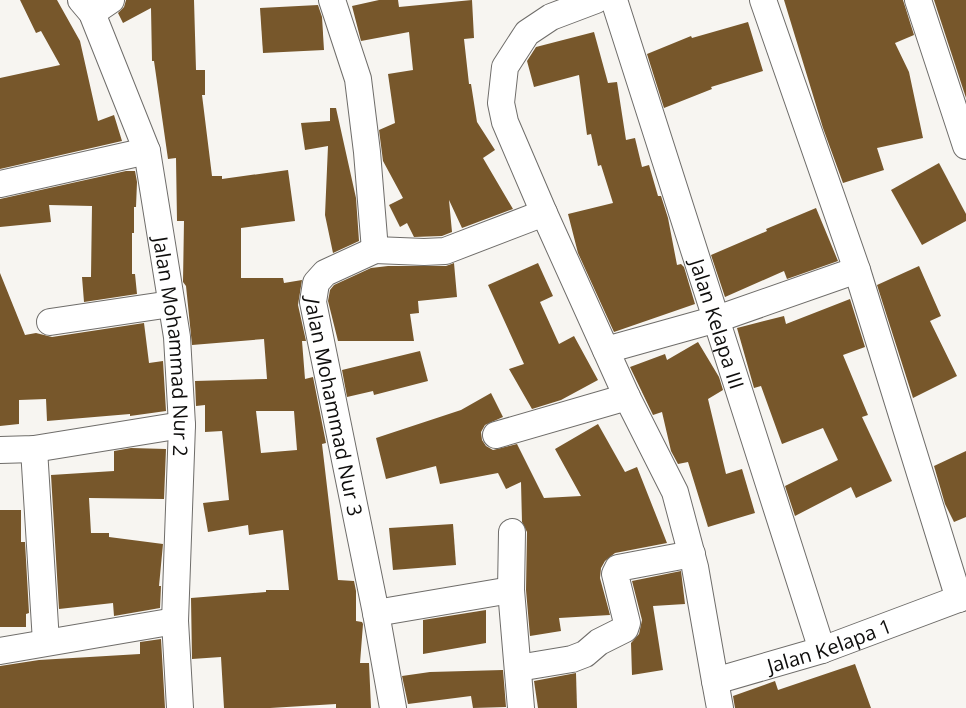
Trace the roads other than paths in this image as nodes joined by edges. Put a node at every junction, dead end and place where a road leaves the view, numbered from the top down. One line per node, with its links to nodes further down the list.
1 (332, 0): 12 (street)
2 (596, 0): 11 (street)
3 (614, 0): 15 (street, Jalan Kelapa III)
4 (763, 0): 13 (street)
5 (918, 0): 7 (street)
6 (95, 4): 9 (street, Jalan Mohammad Nur 2)
7 (961, 115): 8 (street)
8 (966, 146)
9 (147, 151): 10 (street); 14 (street, Jalan Mohammad Nur 2)
10 (0, 184)
11 (544, 213): 12 (street); 17 (street)
12 (375, 250): 27 (street, Jalan Mohammad Nur 3)
13 (857, 270): 15 (street); 26 (street)
14 (171, 304): 16 (street); 19 (street, Jalan Mohammad Nur 2)
15 (717, 319): 17 (street); 30 (street, Jalan Kelapa III)
16 (50, 322)
17 (606, 350): 18 (street)
18 (627, 398): 20 (street); 24 (street)
19 (182, 425): 21 (street); 28 (street, Jalan Mohammad Nur 2)
20 (496, 435)
21 (34, 449): 22 (street); 29 (street)
22 (0, 450)
23 (512, 532): 25 (street)
24 (692, 554): 32 (street); 33 (street)
25 (511, 590): 27 (street); 32 (street)
26 (962, 598): 30 (street, Jalan Kelapa 1)
27 (376, 613): 35 (street, Jalan Mohammad Nur 3)
28 (175, 621): 29 (street); 34 (street, Jalan Mohammad Nur 2)
29 (46, 642): 31 (street)
30 (822, 650): 33 (street, Jalan Kelapa 1)
31 (0, 651)
32 (518, 668): 36 (street)
33 (715, 681): 37 (street)
34 (180, 708)
35 (393, 708)
36 (521, 708)
37 (720, 708)

